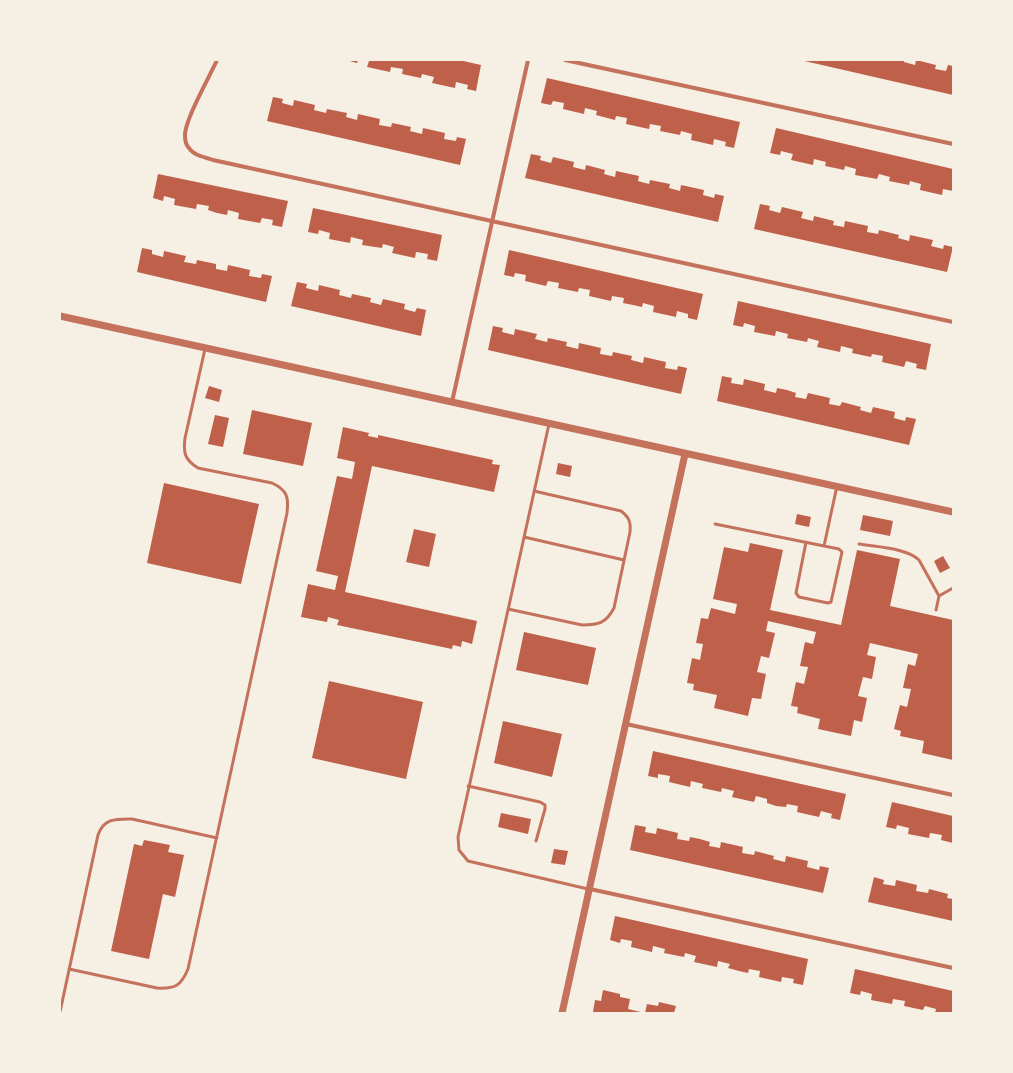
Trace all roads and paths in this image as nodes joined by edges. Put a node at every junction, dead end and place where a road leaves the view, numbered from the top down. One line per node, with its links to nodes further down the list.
1 (217, 60): 5 (street)
2 (528, 60): 5 (street)
3 (565, 60): 4 (street)
4 (953, 144)
5 (491, 221): 7 (street); 9 (street)
6 (60, 316): 8 (street)
7 (953, 322)
8 (205, 348): 9 (street); 28 (lane)
9 (452, 403): 10 (street)
10 (549, 424): 11 (street); 13 (lane)
11 (685, 454): 12 (street); 25 (street)
12 (837, 486): 14 (street); 19 (lane)
13 (534, 491): 16 (lane); 20 (lane)
14 (953, 512)
15 (716, 524): 17 (lane)
16 (524, 537): 20 (lane); 23 (lane)
17 (806, 542): 19 (lane); 19 (lane)
18 (859, 544): 22 (lane)
19 (824, 546)
20 (624, 560): 23 (lane)
21 (953, 588): 22 (lane)
22 (939, 596): 24 (lane)
23 (508, 609): 26 (lane)
24 (936, 610)
25 (626, 724): 27 (street); 30 (street)
26 (468, 786): 29 (lane); 30 (lane)
27 (953, 795)
28 (217, 838): 32 (lane); 32 (lane)
29 (536, 841)
30 (590, 889): 31 (street); 34 (street)
31 (953, 968)
32 (69, 969): 33 (lane)
33 (60, 1012)
34 (562, 1013)

